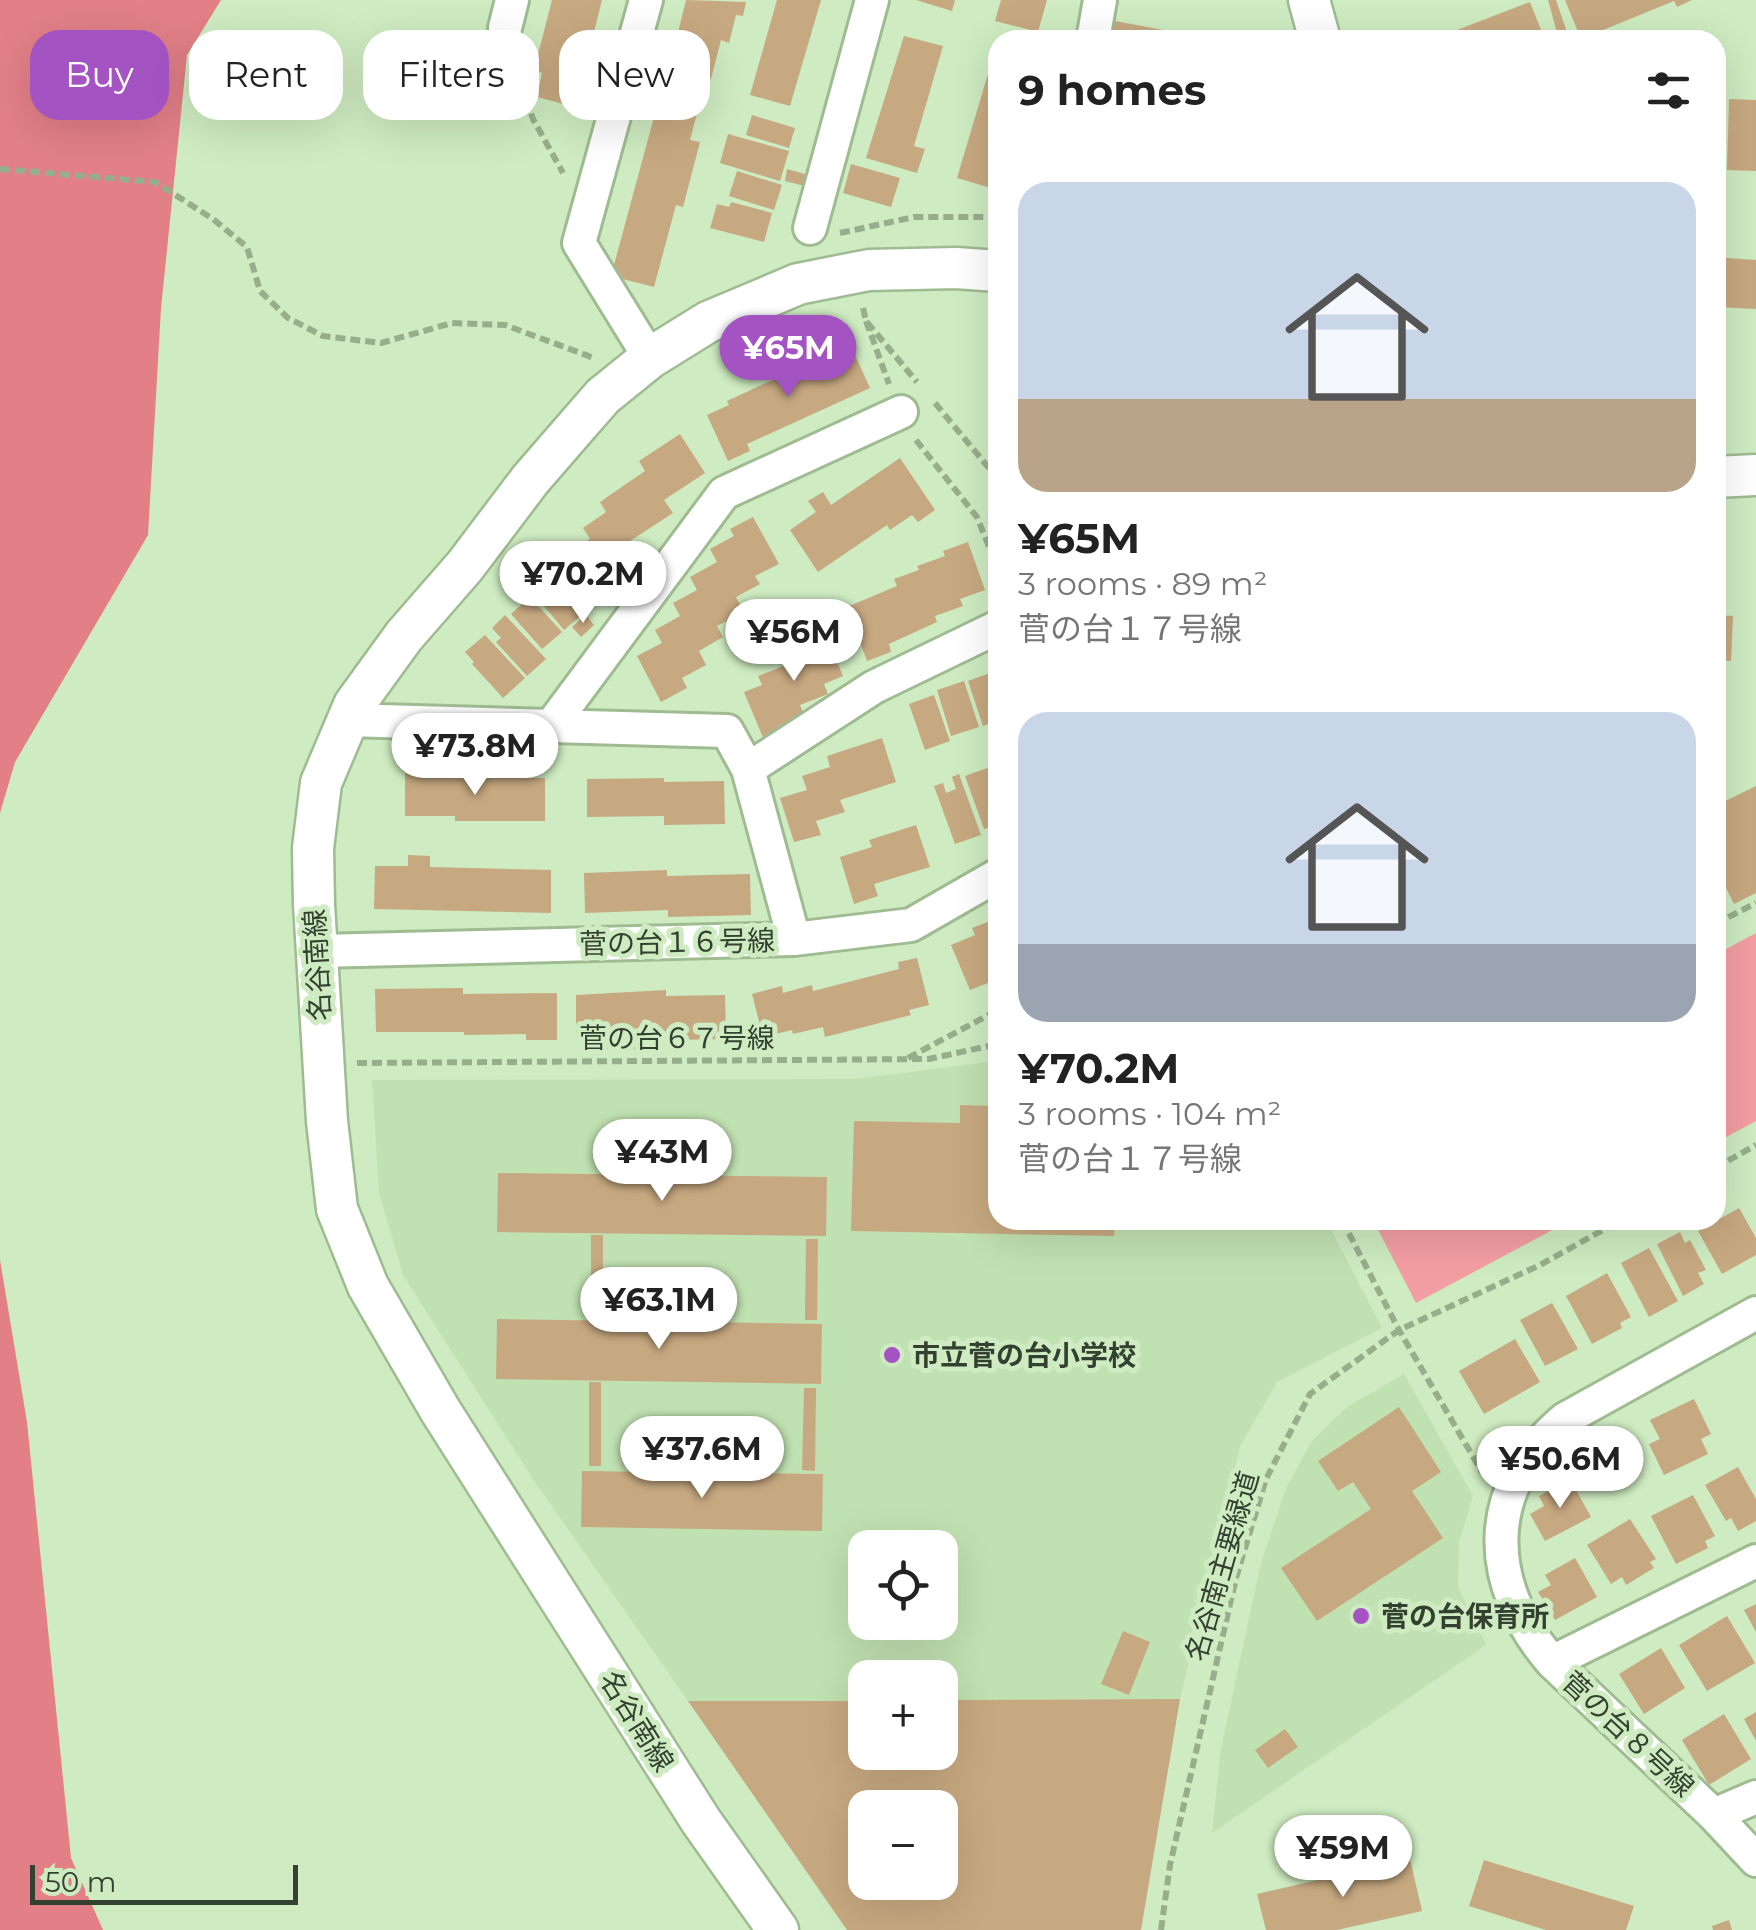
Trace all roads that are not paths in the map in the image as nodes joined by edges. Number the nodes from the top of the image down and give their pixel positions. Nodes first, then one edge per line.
1 (646, 0) edge
2 (872, 0) edge
3 (1100, 0) edge
4 (1309, 0) edge
5 (1095, 30) edge
6 (1317, 30) edge
7 (820, 232) road end
8 (988, 270) edge
9 (650, 358) junction
10 (901, 412) road end
11 (1756, 475) edge
12 (1726, 476) edge
13 (988, 632) edge
14 (346, 720) junction
15 (551, 726) junction
16 (748, 769) junction
17 (988, 881) edge
18 (794, 939) junction
19 (318, 950) junction
20 (1756, 1314) edge
21 (1756, 1560) edge
22 (1552, 1662) junction
23 (1756, 1798) edge
24 (1714, 1816) junction
25 (1756, 1860) edge
26 (778, 1930) edge

1 - 9 street
2 - 7 street
3 - 5 street
4 - 6 street
8 - 9 street, 名谷南線
9 - 14 street, 名谷南線
10 - 15 street
11 - 12 street
13 - 16 street
14 - 15 street, 菅の台１６号線
14 - 19 street, 名谷南線
15 - 16 street, 菅の台１６号線
16 - 18 street, 菅の台１６号線
17 - 18 street
18 - 19 street, 菅の台１６号線
19 - 26 street, 名谷南線
20 - 22 street, 菅の台８号線
21 - 22 street
22 - 24 street, 菅の台８号線
23 - 24 street
24 - 25 street, 菅の台８号線

